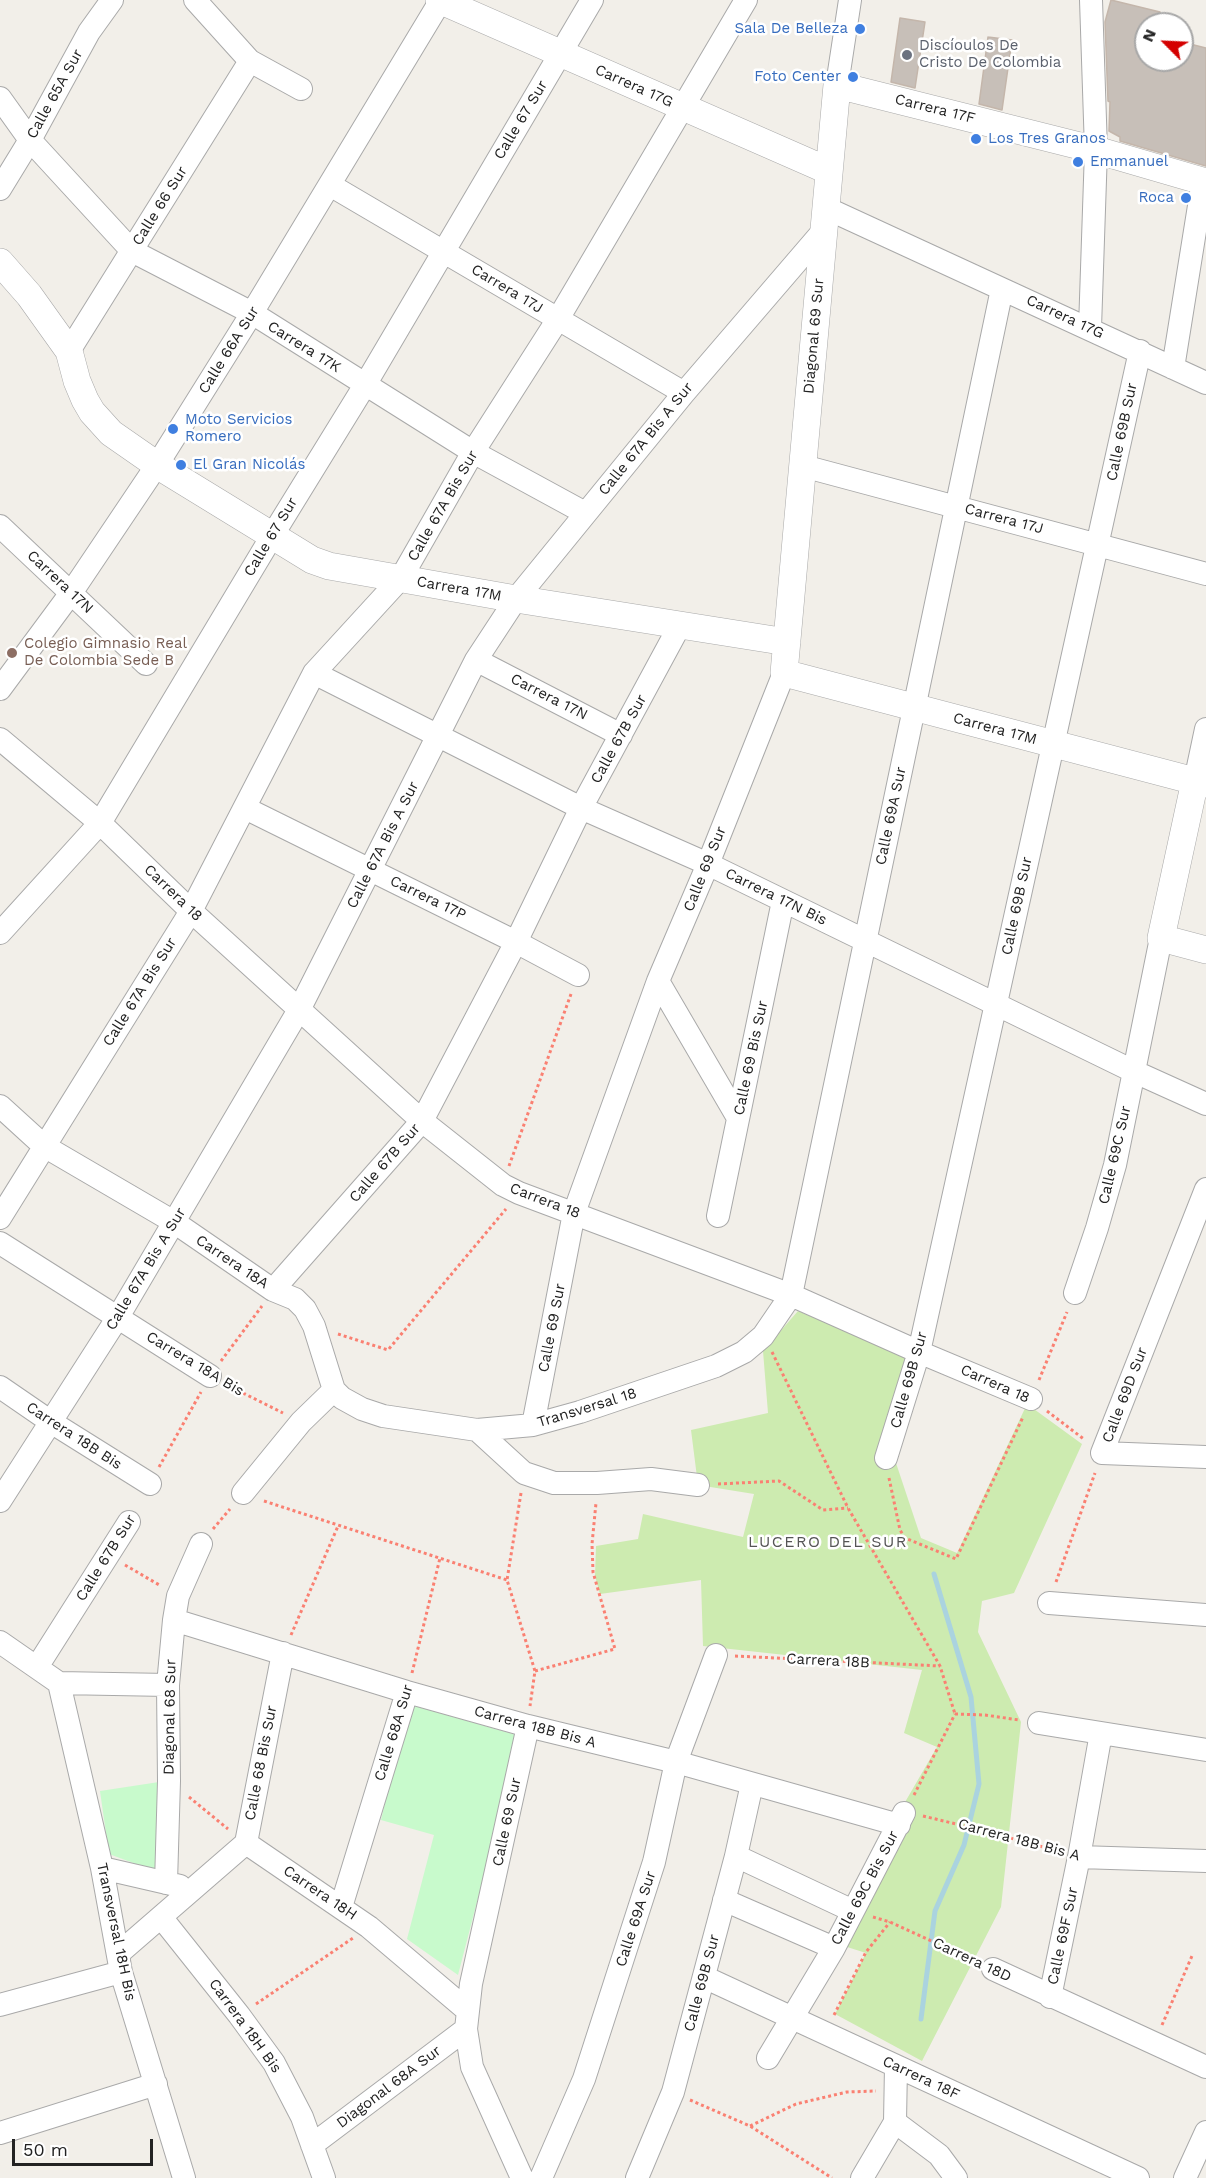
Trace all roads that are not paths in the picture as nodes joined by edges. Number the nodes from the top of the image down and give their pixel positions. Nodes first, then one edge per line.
1 (112, 0) edge
2 (195, 0) edge
3 (440, 0) edge
4 (592, 0) edge
5 (746, 0) edge
6 (850, 0) edge
7 (1091, 0) edge
8 (561, 54) junction
9 (250, 62) junction
10 (837, 85) junction
11 (301, 89) dead end
12 (0, 98) edge
13 (682, 107) junction
14 (30, 140) junction
15 (1096, 150) junction
16 (829, 171) junction
17 (1205, 181) edge
18 (330, 185) junction
19 (0, 189) edge
20 (825, 219) junction
21 (132, 251) junction
22 (443, 251) junction
23 (0, 262) edge
24 (1002, 289) junction
25 (252, 314) junction
26 (558, 319) junction
27 (1090, 328) junction
28 (69, 351) junction
29 (1140, 351) junction
30 (1173, 368) junction
31 (1206, 383) edge
32 (365, 385) junction
33 (684, 393) junction
34 (473, 452) junction
35 (157, 465) junction
36 (802, 466) junction
37 (956, 507) junction
38 (585, 513) junction
39 (0, 526) edge
40 (272, 536) junction
41 (1097, 544) junction
42 (1206, 574) edge
43 (401, 578) junction
44 (71, 593) junction
45 (516, 599) junction
46 (680, 626) junction
47 (787, 642) junction
48 (476, 660) junction
49 (146, 664) dead end
50 (314, 673) junction
51 (784, 673) junction
52 (0, 689) edge
53 (914, 707) junction
54 (1206, 729) edge
55 (439, 735) junction
56 (621, 735) junction
57 (0, 739) edge
58 (1053, 744) junction
59 (1201, 783) edge
60 (245, 808) junction
61 (581, 808) junction
62 (100, 823) junction
63 (708, 864) junction
64 (370, 869) junction
65 (783, 901) junction
66 (191, 911) junction
67 (0, 933) edge
68 (1161, 938) junction
69 (865, 939) junction
70 (516, 942) junction
71 (1206, 950) edge
72 (578, 975) road end
73 (658, 981) junction
74 (996, 1003) junction
75 (300, 1008) junction
76 (1133, 1071) junction
77 (1206, 1104) edge
78 (0, 1106) edge
79 (738, 1118) junction
80 (422, 1121) junction
81 (44, 1146) junction
82 (1206, 1189) edge
83 (574, 1213) junction
84 (718, 1216) dead end
85 (0, 1218) edge
86 (174, 1222) junction
87 (0, 1243) edge
88 (273, 1290) junction
89 (1075, 1293) road end
90 (791, 1295) junction
91 (118, 1317) junction
92 (763, 1336) joint
93 (919, 1352) junction
94 (210, 1376) road end
95 (0, 1387) edge
96 (334, 1390) junction
97 (1031, 1399) road end
98 (51, 1422) junction
99 (533, 1425) junction
100 (477, 1430) junction
101 (1206, 1457) edge
102 (886, 1458) road end
103 (150, 1484) road end
104 (698, 1485) road end
105 (243, 1493) road end
106 (0, 1501) edge
107 (129, 1522) dead end
108 (201, 1544) road end
109 (1049, 1603) road end
110 (1206, 1615) edge
111 (174, 1620) junction
112 (0, 1642) edge
113 (283, 1653) junction
114 (716, 1655) road end
115 (37, 1667) junction
116 (59, 1683) junction
117 (168, 1684) junction
118 (407, 1692) junction
119 (1039, 1723) road end
120 (528, 1726) junction
121 (1101, 1733) junction
122 (1206, 1750) edge
123 (676, 1762) junction
124 (752, 1784) junction
125 (902, 1818) joint
126 (246, 1843) junction
127 (736, 1856) junction
128 (1079, 1857) junction
129 (1206, 1861) edge
130 (102, 1868) junction
131 (166, 1883) junction
132 (193, 1889) junction
133 (724, 1900) junction
134 (341, 1907) junction
135 (853, 1911) junction
136 (161, 1917) junction
137 (834, 1948) junction
138 (120, 1963) junction
139 (993, 1969) road end
140 (704, 1977) junction
141 (1050, 1997) junction
142 (0, 2005) edge
143 (793, 2017) junction
144 (467, 2020) junction
145 (768, 2058) dead end
146 (896, 2066) junction
147 (1206, 2067) edge
148 (156, 2084) junction
149 (895, 2122) junction
150 (1206, 2132) edge
151 (0, 2133) edge
152 (312, 2145) junction
153 (1124, 2175) edge
154 (184, 2178) edge
155 (324, 2178) edge
156 (522, 2178) edge
157 (541, 2178) edge
158 (637, 2178) edge
159 (862, 2178) edge
160 (956, 2178) edge
161 (1185, 2178) edge

1 - 14 street, Calle 65A Sur
2 - 9 street
3 - 8 street, Carrera 17G
3 - 18 street, Calle 66A Sur
4 - 8 street, Calle 67 Sur
5 - 13 street, Calle 67A Bis Sur
6 - 10 street, Diagonal 69 Sur
7 - 15 street
8 - 13 street, Carrera 17G
8 - 22 street, Calle 67 Sur
9 - 11 street
9 - 21 street, Calle 66 Sur
10 - 15 street, Carrera 17F
10 - 16 street, Diagonal 69 Sur
12 - 14 street, Carrera 17K
13 - 16 street, Carrera 17G
13 - 26 street, Calle 67A Bis Sur
14 - 19 street, Calle 65A Sur
14 - 21 street, Carrera 17K
15 - 17 street, Carrera 17F
15 - 27 street
16 - 20 street, Diagonal 69 Sur
17 - 30 street
18 - 22 street, Carrera 17J
18 - 25 street, Calle 66A Sur
20 - 24 street, Carrera 17G
20 - 33 street, Calle 67A Bis A Sur
20 - 36 street, Diagonal 69 Sur
21 - 25 street, Carrera 17K
21 - 28 street, Calle 66 Sur
22 - 26 street, Carrera 17J
22 - 32 street, Calle 67 Sur
23 - 28 street
24 - 27 street, Carrera 17G
24 - 37 street, Calle 69A Sur
25 - 32 street, Carrera 17K
25 - 35 street, Calle 66A Sur
26 - 33 street, Carrera 17J
26 - 34 street, Calle 67A Bis Sur
27 - 29 street, Carrera 17G
28 - 35 street, Carrera 17M
29 - 30 street, Carrera 17G
29 - 41 street, Calle 69B Sur
30 - 31 street, Carrera 17G
32 - 34 street, Carrera 17K
32 - 40 street, Calle 67 Sur
33 - 38 street, Calle 67A Bis A Sur
34 - 38 street, Carrera 17K
34 - 43 street, Calle 67A Bis Sur
35 - 40 street, Carrera 17M
35 - 44 street, Calle 66A Sur
36 - 37 street, Carrera 17J
36 - 47 street, Diagonal 69 Sur
37 - 41 street, Carrera 17J
37 - 53 street, Calle 69A Sur
38 - 45 street, Calle 67A Bis A Sur
39 - 44 street, Carrera 17N
40 - 43 street, Carrera 17M
40 - 62 street, Calle 67 Sur
41 - 42 street, Carrera 17J
41 - 58 street, Calle 69B Sur
43 - 45 street, Carrera 17M
43 - 50 street, Calle 67A Bis Sur
44 - 49 street, Carrera 17N
44 - 52 street, Calle 66A Sur
45 - 46 street, Carrera 17M
45 - 48 street, Calle 67A Bis A Sur
46 - 47 street, Carrera 17M
46 - 56 street, Calle 67B Sur
47 - 51 street, Diagonal 69 Sur
48 - 55 street, Calle 67A Bis A Sur
48 - 56 street, Carrera 17N
50 - 55 street, Carrera 17N Bis
50 - 60 street, Calle 67A Bis Sur
51 - 53 street, Carrera 17M
51 - 63 street, Calle 69 Sur
53 - 58 street, Carrera 17M
53 - 69 street, Calle 69A Sur
54 - 59 street, Calle 69C Sur
55 - 61 street, Carrera 17N Bis
55 - 64 street, Calle 67A Bis A Sur
56 - 61 street, Calle 67B Sur
57 - 62 street, Carrera 18
58 - 59 street, Carrera 17M
58 - 74 street, Calle 69B Sur
59 - 68 street, Calle 69C Sur
60 - 64 street, Carrera 17P
60 - 66 street, Calle 67A Bis Sur
61 - 63 street, Carrera 17N Bis
61 - 70 street, Calle 67B Sur
62 - 66 street, Carrera 18
62 - 67 street, Calle 67 Sur
63 - 65 street, Carrera 17N Bis
63 - 73 street, Calle 69 Sur
64 - 70 street, Carrera 17P
64 - 75 street, Calle 67A Bis A Sur
65 - 69 street, Carrera 17N Bis
65 - 79 street, Calle 69 Bis Sur
66 - 75 street, Carrera 18
66 - 81 street, Calle 67A Bis Sur
68 - 71 street
68 - 76 street, Calle 69C Sur
69 - 74 street, Carrera 17N Bis
69 - 90 street, Calle 69A Sur
70 - 72 street, Carrera 17P
70 - 80 street, Calle 67B Sur
73 - 79 street
73 - 83 street, Calle 69 Sur
74 - 76 street, Carrera 17N Bis
74 - 93 street, Calle 69B Sur
75 - 80 street, Carrera 18
75 - 86 street, Calle 67A Bis A Sur
76 - 77 street, Carrera 17N Bis
76 - 89 street, Calle 69C Sur
78 - 81 street, Carrera 18A
79 - 84 street, Calle 69 Bis Sur
80 - 83 street, Carrera 18
80 - 88 street, Calle 67B Sur
81 - 85 street, Calle 67A Bis Sur
81 - 86 street, Carrera 18A
82 - 101 street, Calle 69D Sur
83 - 90 street, Carrera 18
83 - 99 street, Calle 69 Sur
86 - 88 street, Carrera 18A
86 - 91 street, Calle 67A Bis A Sur
87 - 91 street, Carrera 18A Bis
88 - 96 street, Carrera 18A
90 - 92 street, Calle 69A Sur
90 - 93 street, Carrera 18
91 - 94 street, Carrera 18A Bis
91 - 98 street, Calle 67A Bis A Sur
92 - 99 street, Transversal 18
93 - 97 street, Carrera 18
93 - 102 street, Calle 69B Sur
95 - 98 street, Carrera 18B Bis
96 - 100 street, Transversal 18
96 - 105 street
98 - 103 street, Carrera 18B Bis
98 - 106 street, Calle 67A Bis A Sur
99 - 100 street, Transversal 18
100 - 104 street
107 - 115 street, Calle 67B Sur
108 - 111 street, Diagonal 68 Sur
109 - 110 street
111 - 113 street, Carrera 18B Bis A
111 - 117 street, Diagonal 68 Sur
112 - 115 street
113 - 118 street, Carrera 18B Bis A
113 - 126 street, Calle 68 Bis Sur
114 - 123 street, Calle 69A Sur
115 - 116 street
116 - 117 street
116 - 130 street, Transversal 18H Bis
117 - 131 street, Diagonal 68 Sur
118 - 120 street, Carrera 18B Bis A
118 - 134 street, Calle 68A Sur
119 - 121 street
120 - 123 street, Carrera 18B Bis A
120 - 144 street, Calle 69 Sur
121 - 122 street
121 - 128 street, Calle 69F Sur
123 - 124 street, Carrera 18B Bis A
123 - 157 street, Calle 69A Sur
124 - 125 street, Carrera 18B Bis A
124 - 127 street, Calle 69B Sur
125 - 135 street, Calle 69C Bis Sur
126 - 132 street
126 - 134 street, Carrera 18H
127 - 133 street, Calle 69B Sur
127 - 135 street
128 - 129 street, Carrera 18B Bis A
128 - 141 street, Calle 69F Sur
130 - 131 street
130 - 138 street, Transversal 18H Bis
131 - 132 street
132 - 136 street
133 - 137 street
133 - 140 street, Calle 69B Sur
134 - 144 street, Carrera 18H
135 - 137 street, Calle 69C Bis Sur
136 - 138 street
136 - 152 street, Carrera 18H Bis
137 - 143 street, Calle 69C Bis Sur
138 - 142 street
138 - 148 street, Transversal 18H Bis
139 - 141 street, Carrera 18D
140 - 143 street, Carrera 18F
140 - 158 street, Calle 69B Sur
141 - 147 street, Carrera 18D
143 - 145 street, Calle 69C Bis Sur
143 - 146 street, Carrera 18F
144 - 152 street, Diagonal 68A Sur
144 - 156 street, Calle 69 Sur
146 - 149 street
146 - 153 street, Carrera 18F
148 - 151 street
148 - 154 street, Transversal 18H Bis
149 - 159 street
149 - 160 street
150 - 161 street
152 - 155 street, Carrera 18H Bis

